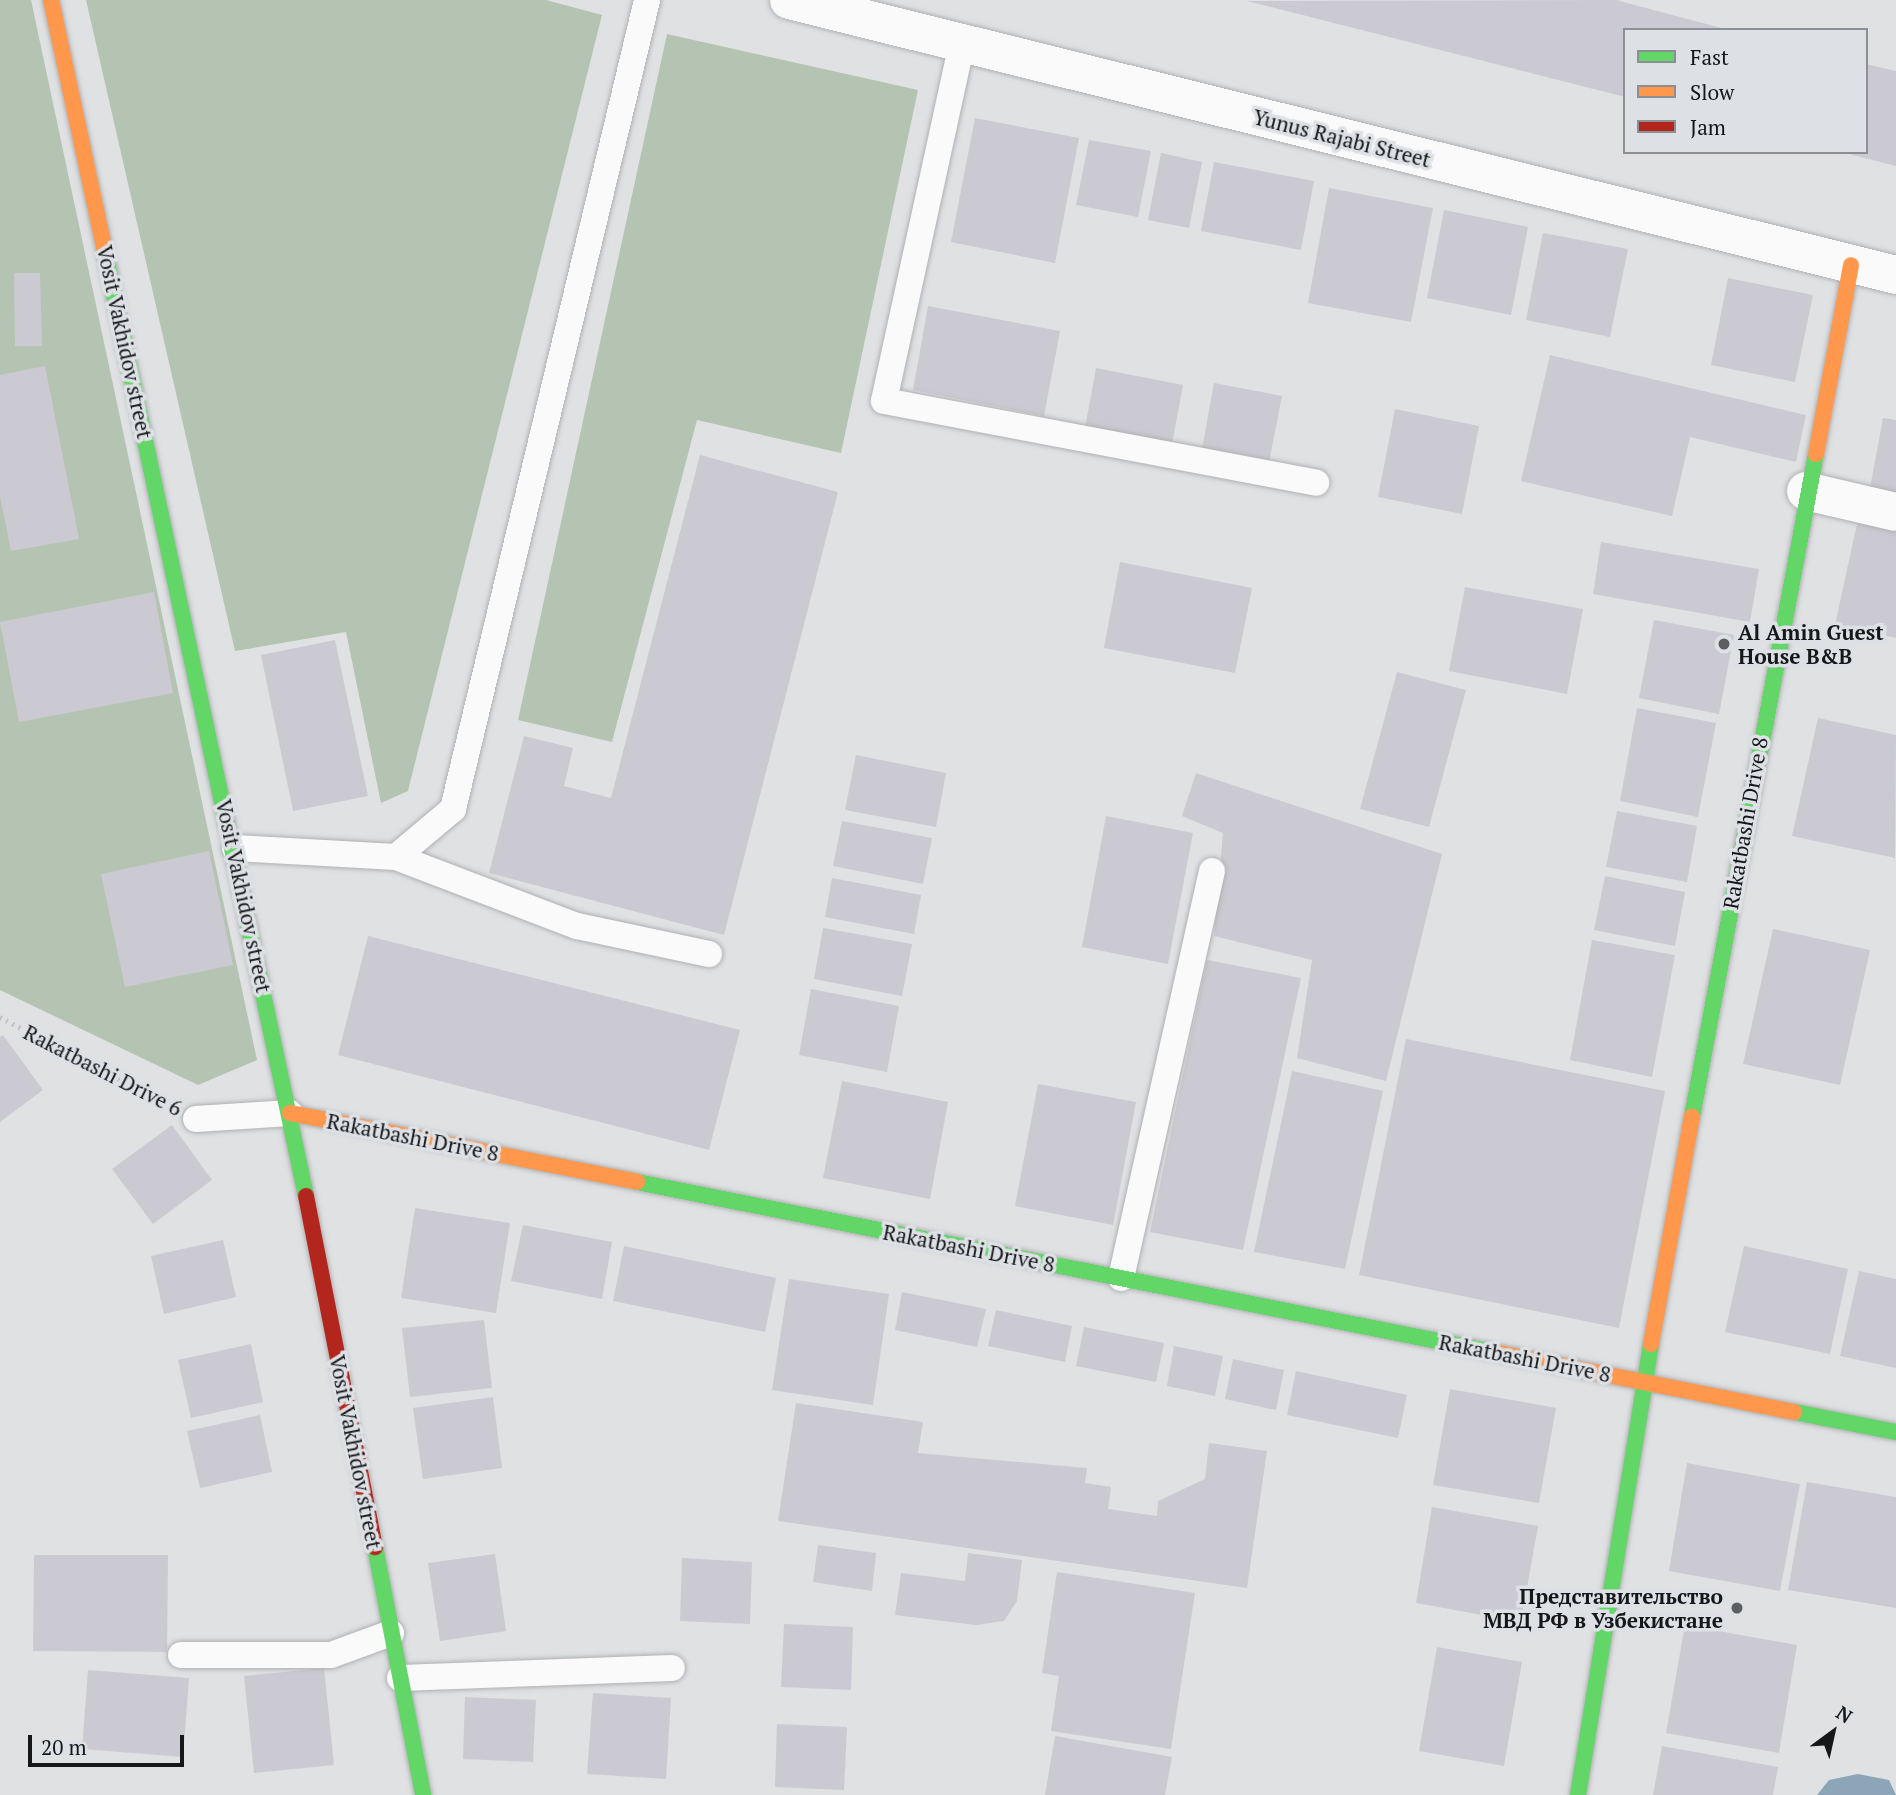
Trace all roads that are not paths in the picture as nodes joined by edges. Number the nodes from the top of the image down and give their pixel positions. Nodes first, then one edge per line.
1 (51, 0) edge
2 (647, 0) edge
3 (789, 0) edge
4 (962, 43) junction
5 (1851, 265) junction
6 (1896, 275) edge
7 (1316, 483) dead end
8 (1805, 491) junction
9 (1896, 512) edge
10 (235, 848) junction
11 (396, 857) junction
12 (1212, 871) dead end
13 (709, 954) dead end
14 (290, 1113) junction
15 (196, 1119) road end
16 (1121, 1278) junction
17 (1648, 1383) junction
18 (1896, 1432) edge
19 (391, 1633) junction
20 (181, 1655) dead end
21 (672, 1668) dead end
22 (400, 1678) junction
23 (423, 1795) edge
24 (1578, 1795) edge

1 - 10 street, Vosit Vakhidov street
2 - 11 lane
3 - 4 street, Yunus Rajabi Street
4 - 5 street, Yunus Rajabi Street
4 - 7 lane
5 - 6 street, Yunus Rajabi Street
5 - 8 street, Rakatbashi Drive 8
8 - 9 street
8 - 17 street, Rakatbashi Drive 8
10 - 11 lane
10 - 14 street, Vosit Vakhidov street
11 - 13 lane
12 - 16 lane
14 - 15 lane, Rakatbashi Drive 6
14 - 16 street, Rakatbashi Drive 8
14 - 19 street, Vosit Vakhidov street
16 - 17 street, Rakatbashi Drive 8
17 - 18 street, Rakatbashi Drive 8
17 - 24 street, Rakatbashi Drive 8
19 - 20 lane
19 - 22 street, Vosit Vakhidov street
21 - 22 lane
22 - 23 street, Vosit Vakhidov street

